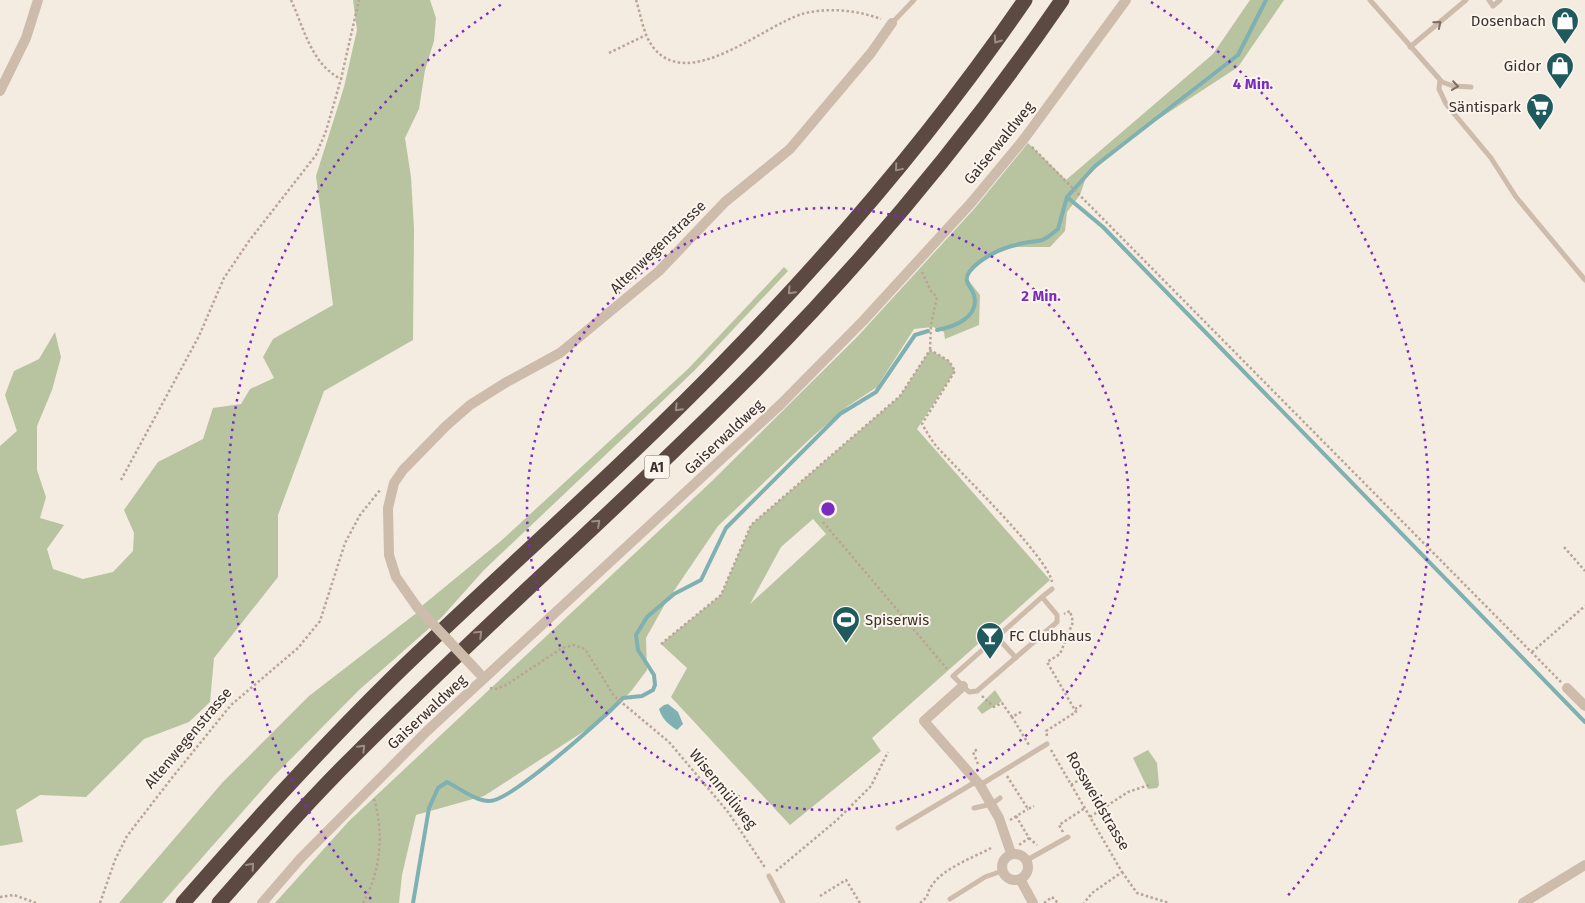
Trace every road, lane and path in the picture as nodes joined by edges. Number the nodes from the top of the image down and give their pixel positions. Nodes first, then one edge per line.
1 (38, 0) edge
2 (291, 0) edge
3 (359, 0) edge
4 (636, 0) edge
5 (914, 0) edge
6 (1025, 0) edge
7 (1062, 0) edge
8 (1126, 0) edge
9 (1370, 0) edge
10 (1466, 0) edge
11 (1489, 0) edge
12 (1500, 0) edge
13 (892, 23) junction
14 (646, 35) junction
15 (1410, 47) junction
16 (609, 53) dead end
17 (340, 79) junction
18 (1440, 80) junction
19 (1471, 88) dead end
20 (0, 91) edge
21 (1024, 139) junction
22 (916, 263) junction
23 (1585, 280) edge
24 (930, 350) junction
25 (121, 480) dead end
26 (394, 483) junction
27 (823, 522) dead end
28 (1564, 547) dead end
29 (1585, 571) edge
30 (1052, 589) joint
31 (1042, 597) junction
32 (1585, 606) edge
33 (1058, 619) junction
34 (997, 637) junction
35 (661, 644) dead end
36 (1532, 652) junction
37 (1016, 658) junction
38 (952, 676) junction
39 (482, 678) junction
40 (963, 686) junction
41 (1567, 688) joint
42 (986, 699) dead end
43 (1082, 705) dead end
44 (1585, 706) edge
45 (1075, 709) junction
46 (1021, 712) dead end
47 (1012, 717) junction
48 (1048, 744) junction
49 (978, 749) dead end
50 (888, 752) dead end
51 (1034, 752) junction
52 (1004, 771) junction
53 (1085, 776) dead end
54 (982, 782) junction
55 (1071, 785) junction
56 (1149, 785) dead end
57 (368, 789) junction
58 (996, 801) junction
59 (1034, 806) dead end
60 (974, 808) dead end
61 (1085, 808) junction
62 (1028, 809) junction
63 (1016, 816) junction
64 (1090, 817) junction
65 (1002, 824) junction
66 (898, 828) dead end
67 (1063, 832) dead end
68 (1068, 837) dead end
69 (991, 848) dead end
70 (1011, 852) junction
71 (1027, 860) junction
72 (1585, 866) edge
73 (1002, 871) junction
74 (1122, 872) junction
75 (769, 876) junction
76 (1020, 879) junction
77 (820, 896) dead end
78 (0, 897) edge
79 (950, 899) dead end
80 (36, 903) edge
81 (100, 903) edge
82 (183, 903) edge
83 (219, 903) edge
84 (262, 903) edge
85 (363, 903) edge
86 (783, 903) edge
87 (860, 903) edge
88 (920, 903) edge
89 (1033, 903) edge
90 (1044, 903) edge
91 (1058, 903) edge
92 (1084, 903) edge
93 (1170, 903) edge
94 (1523, 903) edge

1 - 20 street
2 - 17 path
3 - 17 path
4 - 14 path
5 - 13 lane, Altenwegenstrasse
6 -> 82 highway, A1
83 -> 7 highway, A1
8 - 21 street, Gaiserwaldweg
9 - 15 lane
15 -> 10 lane
11 - 12 lane
13 - 14 path
13 - 26 street, Altenwegenstrasse
14 - 16 path
15 - 18 lane
17 - 25 path
18 -> 19 lane
18 - 23 lane
21 - 22 street, Gaiserwaldweg
21 - 36 path
22 - 24 path
22 - 39 street, Gaiserwaldweg
24 - 30 path
24 - 35 path
26 - 39 street, Altenwegenstrasse, bridge
26 - 81 path, Altenwegenstrasse
27 - 38 path
28 - 29 path
30 - 31 lane
31 - 33 lane
31 - 34 lane
32 - 36 path
33 - 37 lane
33 - 45 path
34 - 37 lane
34 - 38 lane
36 - 41 path
37 - 40 lane
38 - 40 lane
39 - 57 street, Gaiserwaldweg
39 - 75 path, Wisenmüliweg
40 - 54 street
41 - 44 street
42 - 47 path
43 - 45 path
45 - 48 path
46 - 47 path
47 - 51 path
48 - 51 lane, Rossweidstrasse
48 - 55 path, Rossweidstrasse
49 - 54 path
50 - 75 path
51 - 52 lane, Rossweidstrasse
52 - 54 lane, Rossweidstrasse
52 - 62 path
53 - 55 path
54 - 58 street
54 - 66 lane, Rossweidstrasse
55 - 61 path, Rossweidstrasse
56 - 64 path
57 - 84 street, Gaiserwaldweg
57 - 85 path
58 - 60 lane
58 - 65 street
59 - 62 path
61 - 64 path, Rossweidstrasse
61 - 67 path
62 - 63 path
63 - 65 path
63 - 70 path
64 - 74 path, Rossweidstrasse
65 - 70 street
68 - 71 lane
69 - 88 path
70 - 71 street
70 - 73 street
71 - 76 street
72 - 94 street
73 - 76 street
73 - 79 lane
74 - 92 path, Rossweidstrasse
74 - 93 path
75 - 86 lane
76 - 89 street
77 - 87 path
78 - 80 path
90 - 91 path

